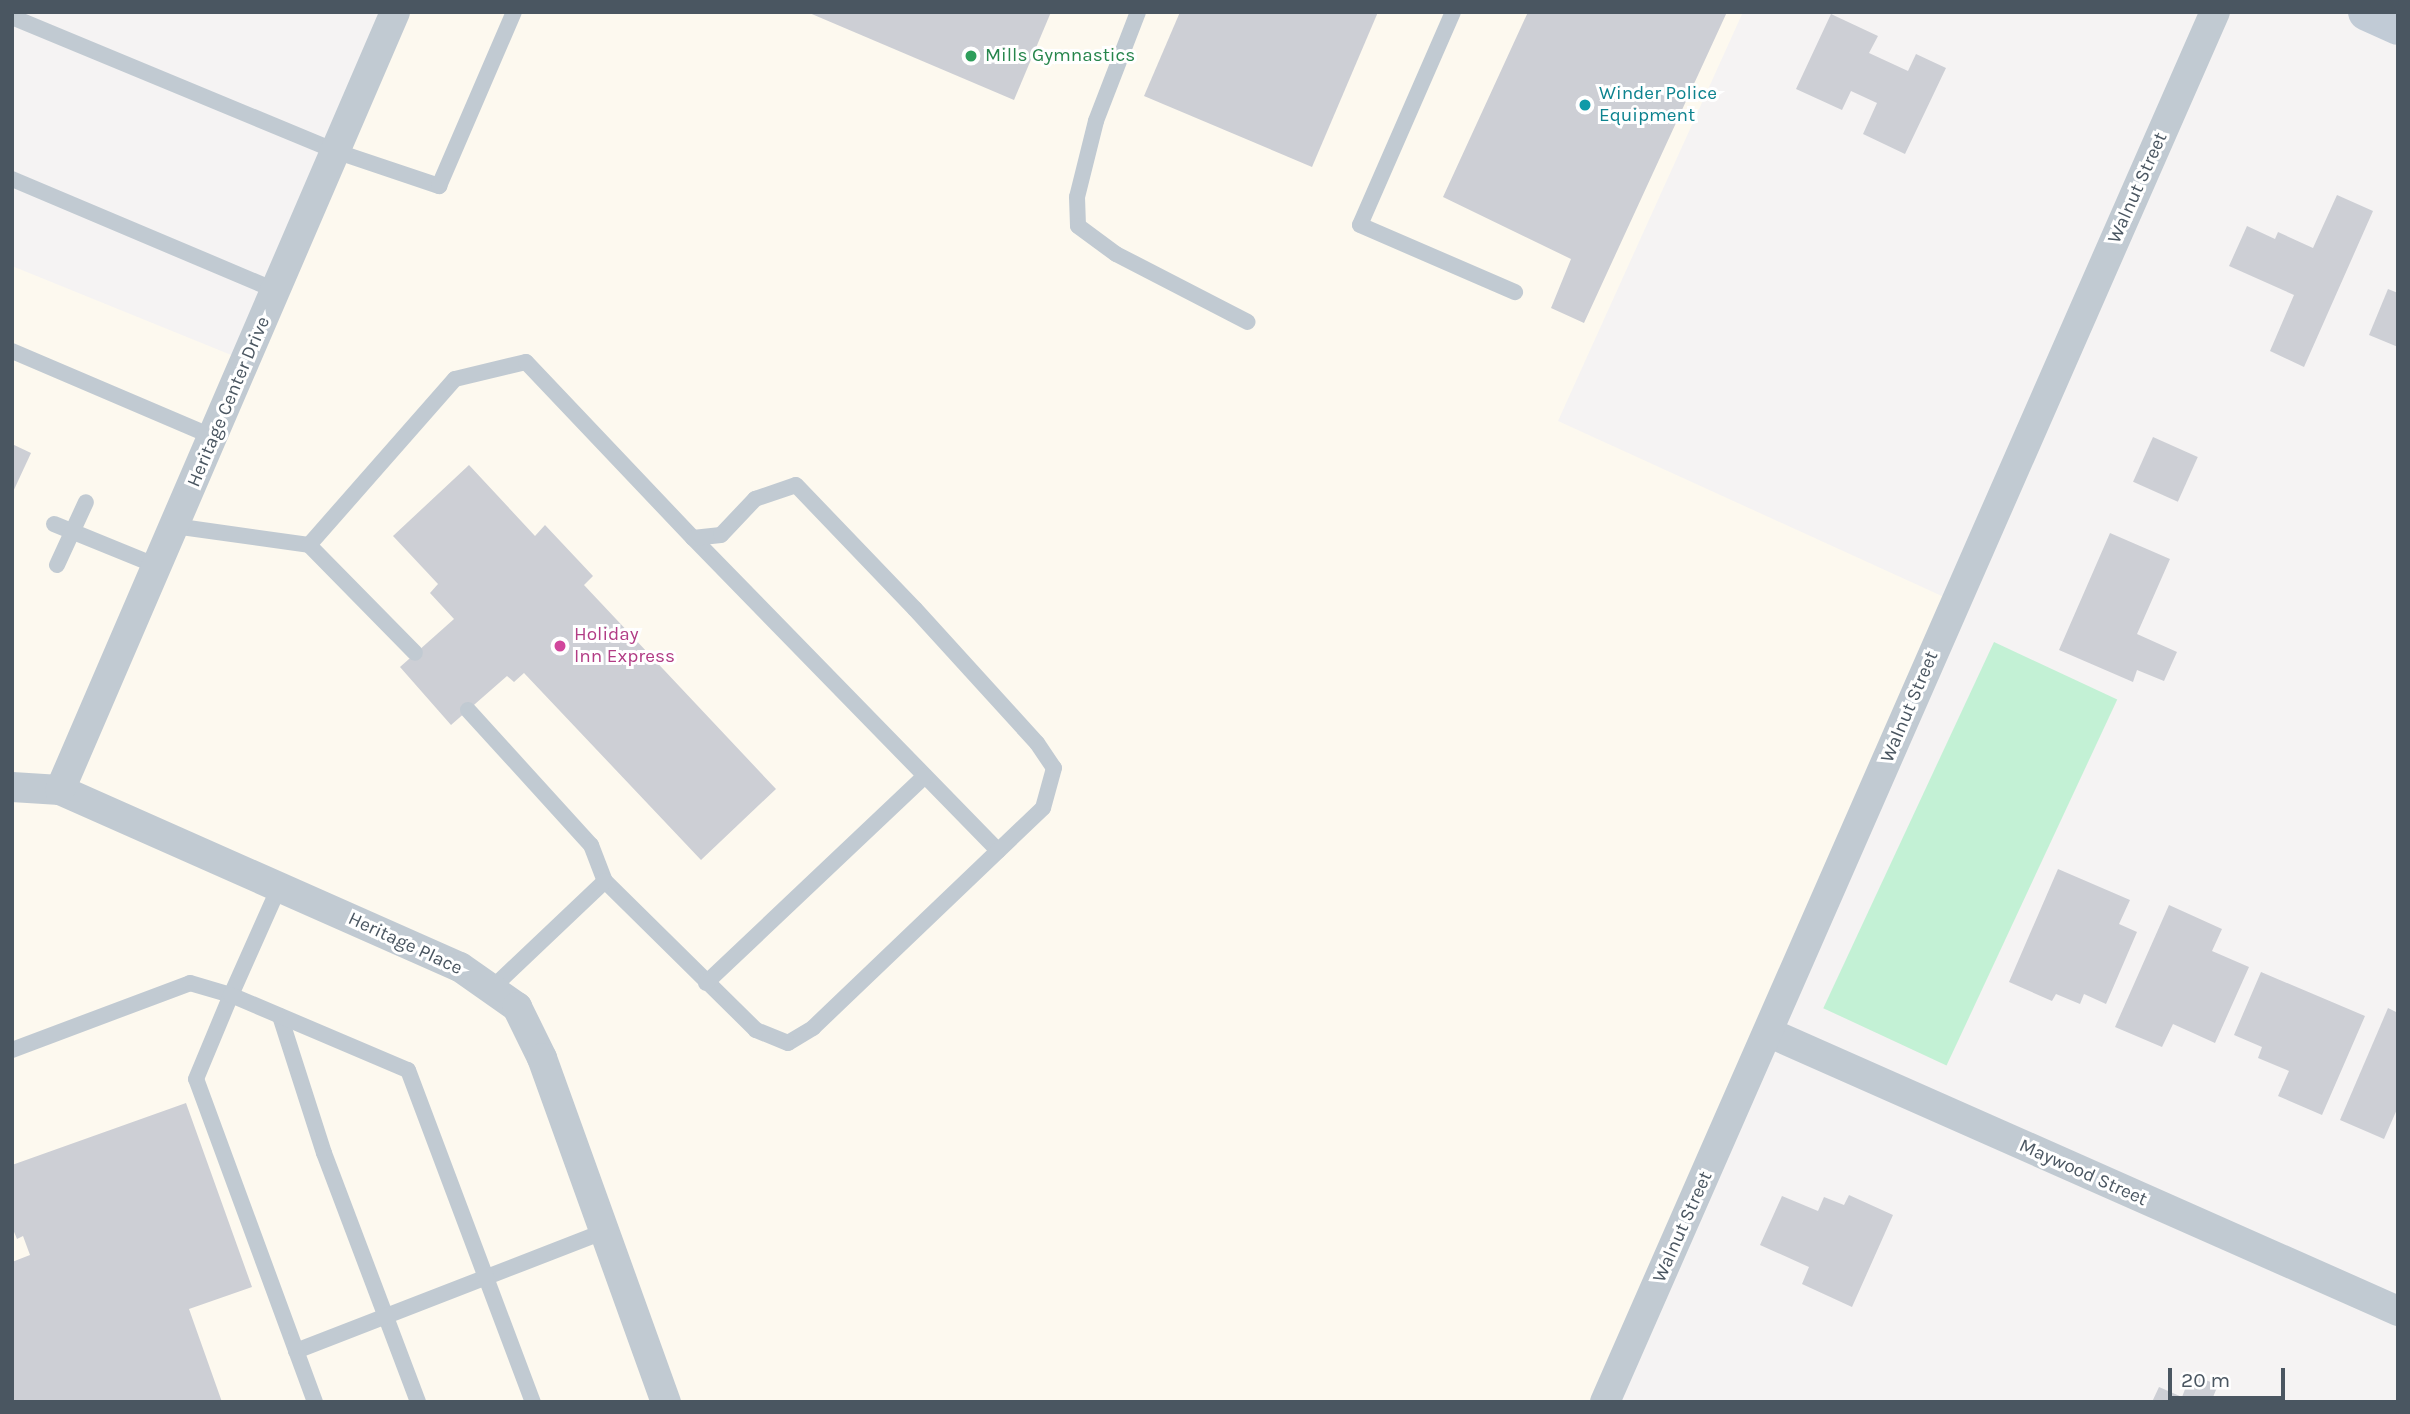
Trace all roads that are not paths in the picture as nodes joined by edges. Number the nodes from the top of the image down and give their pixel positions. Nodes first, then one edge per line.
1 (514, 12) edge
2 (1138, 12) edge
3 (1453, 12) edge
4 (2215, 12) edge
5 (2367, 12) edge
6 (388, 15) edge
7 (12, 17) edge
8 (2398, 26) edge
9 (338, 152) junction
10 (12, 179) edge
11 (277, 291) junction
12 (1515, 292) dead end
13 (1248, 322) dead end
14 (12, 351) edge
15 (214, 437) junction
16 (86, 502) dead end
17 (54, 524) dead end
18 (174, 526) junction
19 (72, 531) junction
20 (693, 538) junction
21 (309, 545) junction
22 (58, 565) dead end
23 (157, 566) junction
24 (415, 653) dead end
25 (468, 710) dead end
26 (925, 776) junction
27 (12, 787) edge
28 (60, 790) junction
29 (998, 851) junction
30 (605, 881) junction
31 (279, 887) junction
32 (706, 983) junction
33 (491, 989) junction
34 (231, 995) junction
35 (280, 1016) junction
36 (1770, 1032) junction
37 (12, 1050) edge
38 (605, 1231) junction
39 (487, 1278) junction
40 (2398, 1311) edge
41 (385, 1316) junction
42 (296, 1351) junction
43 (315, 1402) edge
44 (418, 1402) edge
45 (533, 1402) edge
46 (666, 1402) edge
47 (1605, 1402) edge

1 - 9 lane
2 - 13 lane
3 - 12 lane
4 - 36 street, Walnut Street
5 - 8 street
6 - 9 street, Heritage Center Drive
7 - 9 lane
9 - 11 street, Heritage Center Drive
10 - 11 lane
11 - 15 street, Heritage Center Drive
14 - 15 lane
15 - 18 street, Heritage Center Drive
16 - 19 lane
17 - 19 lane
18 - 21 lane
18 - 23 street, Heritage Center Drive
19 - 22 lane
19 - 23 lane
20 - 21 lane
20 - 26 lane
20 - 29 lane
21 - 24 lane
23 - 28 street, Heritage Center Drive
25 - 30 lane
26 - 29 lane
26 - 32 lane
27 - 28 street, Heritage Place
28 - 31 street, Heritage Place
29 - 32 lane
30 - 32 lane
30 - 33 lane
31 - 33 street, Heritage Place
31 - 34 lane
33 - 38 street, Heritage Place
34 - 35 lane
34 - 37 lane
34 - 42 lane
35 - 39 lane
35 - 41 lane
36 - 40 street, Maywood Street
36 - 47 street, Walnut Street
38 - 39 lane
38 - 46 street, Heritage Place
39 - 41 lane
39 - 45 lane
41 - 42 lane
41 - 44 lane
42 - 43 lane

